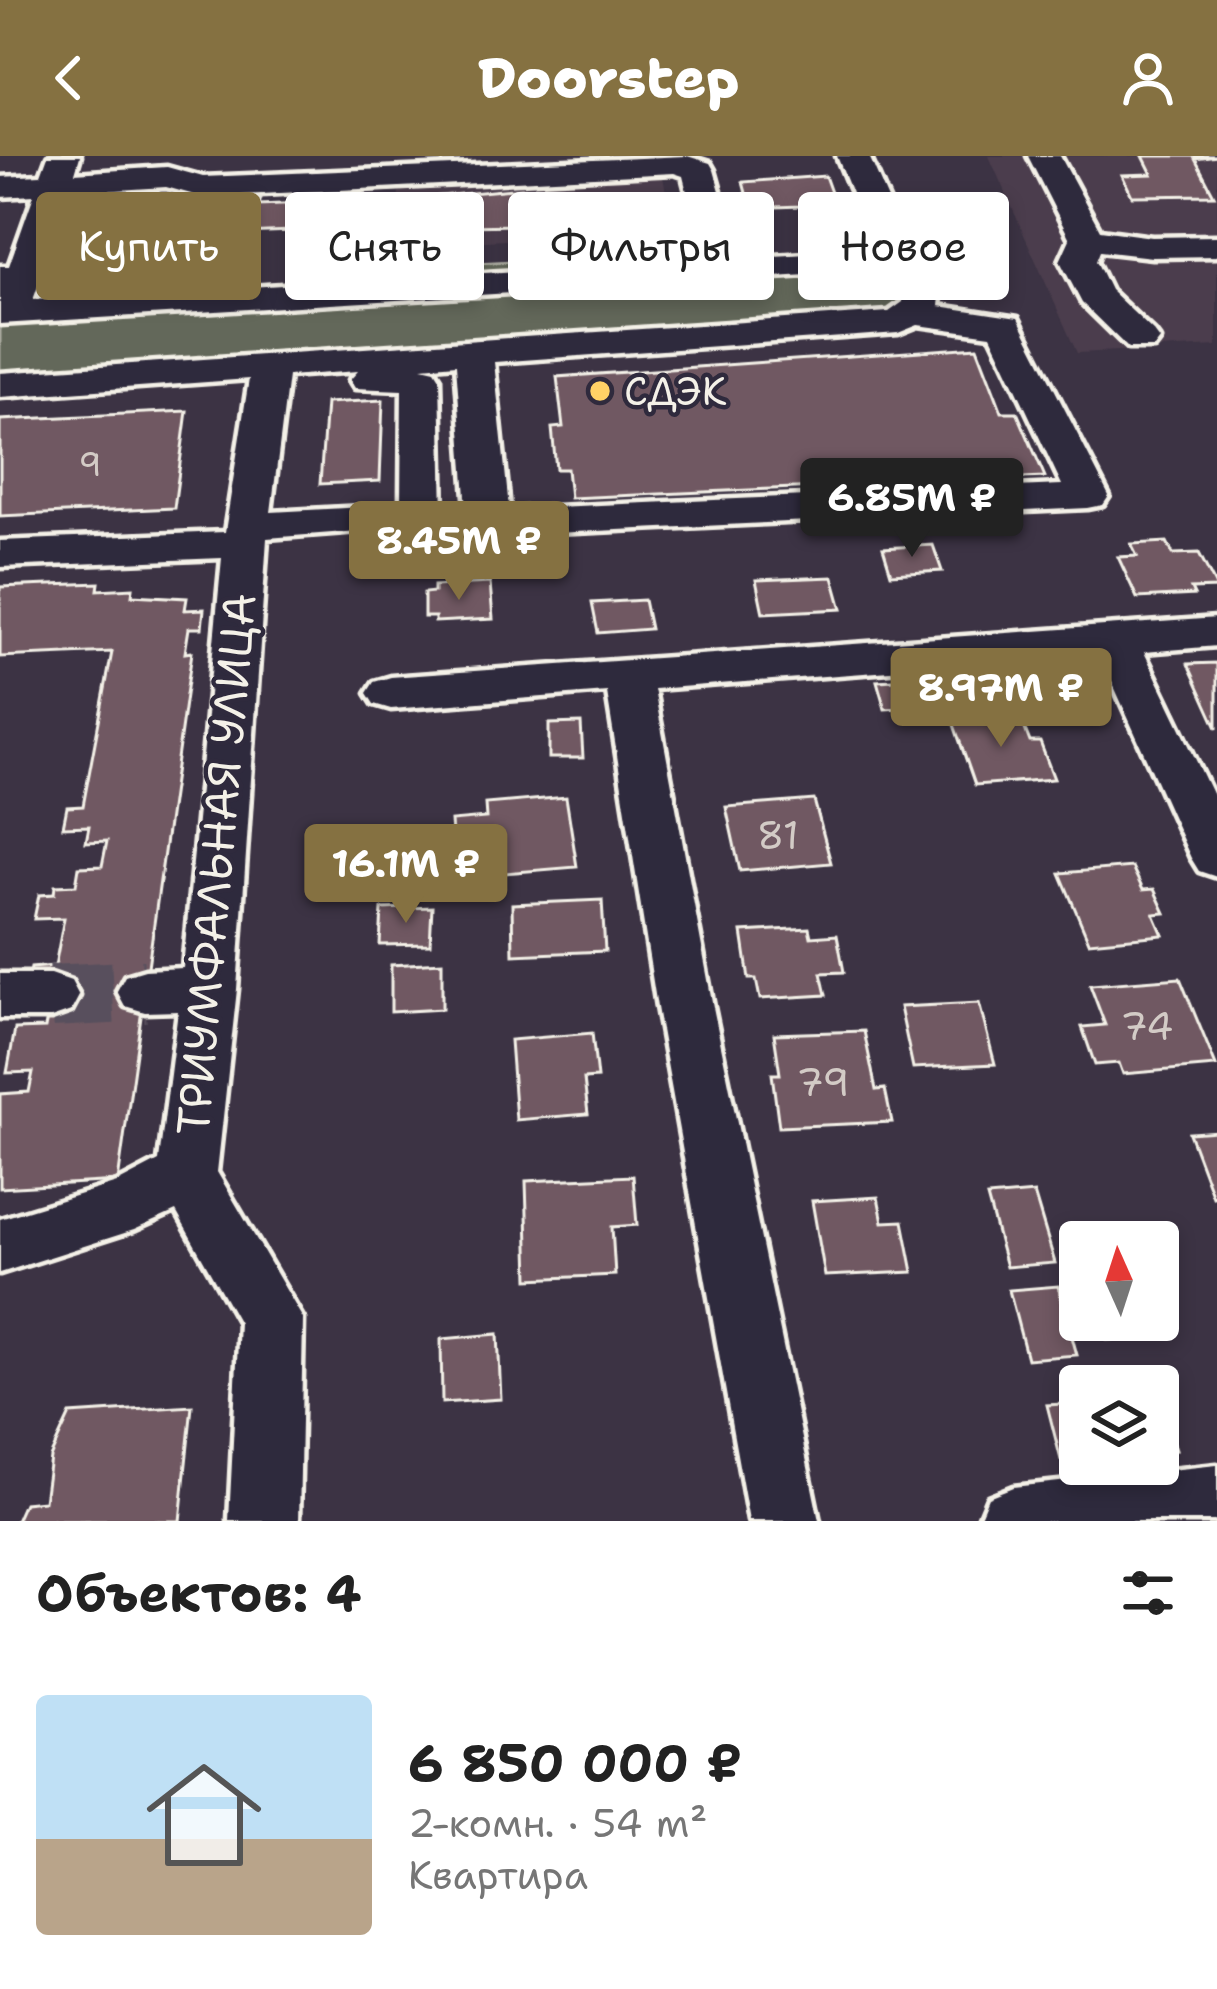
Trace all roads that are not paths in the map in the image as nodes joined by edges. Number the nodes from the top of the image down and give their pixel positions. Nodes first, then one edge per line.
1 (854, 156) edge
2 (1043, 156) edge
3 (418, 166) edge
4 (60, 170) edge
5 (0, 187) edge
6 (704, 192) edge
7 (869, 192) edge
8 (1087, 239) junction
9 (1217, 246) edge
10 (508, 271) edge
11 (12, 276) edge
12 (922, 300) edge
13 (5, 312) edge
14 (914, 313) junction
15 (1141, 340) dead end
16 (474, 353) junction
17 (269, 376) junction
18 (0, 385) edge
19 (246, 535) junction
20 (0, 554) edge
21 (1217, 632) edge
22 (1115, 640) junction
23 (628, 676) junction
24 (392, 693) dead end
25 (1217, 858) edge
26 (209, 989) junction
27 (145, 991) tunnel mouth
28 (187, 1175) junction
29 (0, 1246) edge
30 (1217, 1499) edge
31 (264, 1521) edge
32 (784, 1521) edge
33 (1013, 1521) edge

1 - 7 street
2 - 8 street
3 - 4 street
3 - 6 street
4 - 5 street
4 - 11 street
8 - 9 street
8 - 15 street
10 - 13 street
11 - 13 street
12 - 14 street
14 - 16 street
14 - 16 street
16 - 17 street
17 - 18 street
17 - 19 street, ТРИУМФАЛЬНАЯ УЛИЦА
17 - 19 street
19 - 20 street, ТРИУМФАЛЬНАЯ УЛИЦА
19 - 26 street, ТРИУМФАЛЬНАЯ УЛИЦА
21 - 22 street
22 - 23 street
22 - 25 street
23 - 24 street
23 - 32 street
26 - 27 street
26 - 28 street, ТРИУМФАЛЬНАЯ УЛИЦА
28 - 29 street
28 - 31 street, ТРИУМФАЛЬНАЯ УЛИЦА
30 - 33 street

